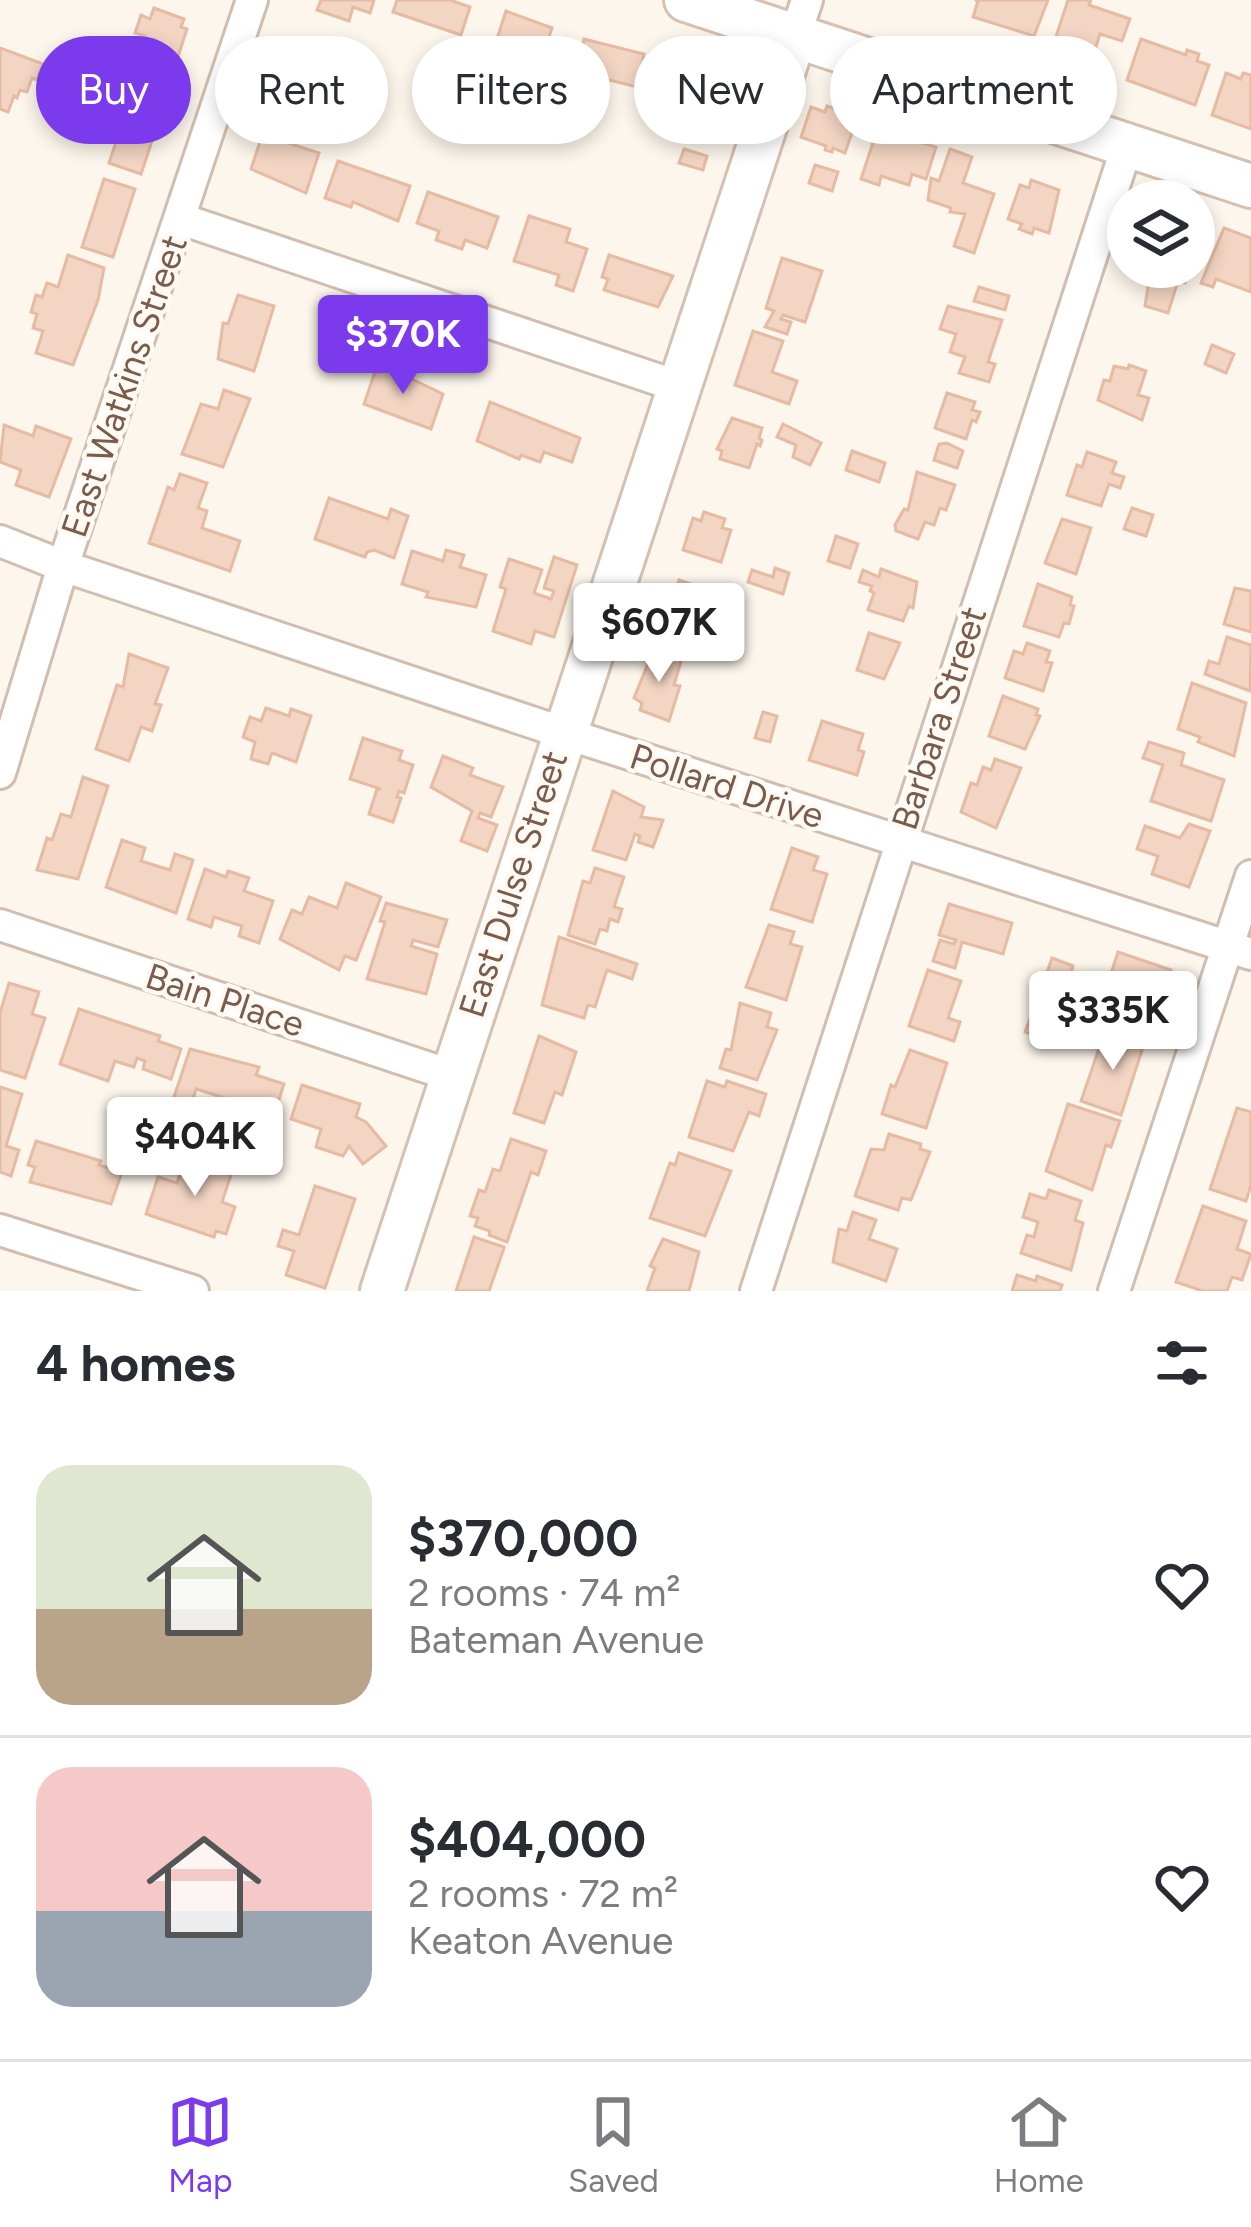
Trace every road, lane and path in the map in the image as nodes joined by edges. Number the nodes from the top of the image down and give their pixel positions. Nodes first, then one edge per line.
1 (252, 0) edge
2 (686, 0) edge
3 (801, 18) edge
4 (1127, 146) junction
5 (1251, 186) edge
6 (181, 219) junction
7 (677, 386) junction
8 (0, 541) edge
9 (63, 566) junction
10 (563, 733) junction
11 (0, 773) edge
12 (899, 842) junction
13 (1251, 875) edge
14 (0, 926) edge
15 (1239, 949) edge
16 (450, 1076) junction
17 (0, 1230) edge
18 (193, 1291) edge
19 (382, 1291) edge
20 (756, 1291) edge
21 (1114, 1291) edge

1 - 6 street, East Watkins Street
2 - 3 street
3 - 4 street
3 - 7 street, East Dulse Street
4 - 5 street
4 - 12 street, Barbara Street
6 - 7 street
6 - 9 street, East Watkins Street
7 - 10 street, East Dulse Street
8 - 9 street, Pollard Drive
9 - 10 street, Pollard Drive
9 - 11 street, East Watkins Street
10 - 12 street, Pollard Drive
10 - 16 street, East Dulse Street
12 - 15 street, Pollard Drive
12 - 20 street, Barbara Street
13 - 15 street
14 - 16 street, Bain Place
15 - 21 street
16 - 19 street, East Dulse Street
17 - 18 street

